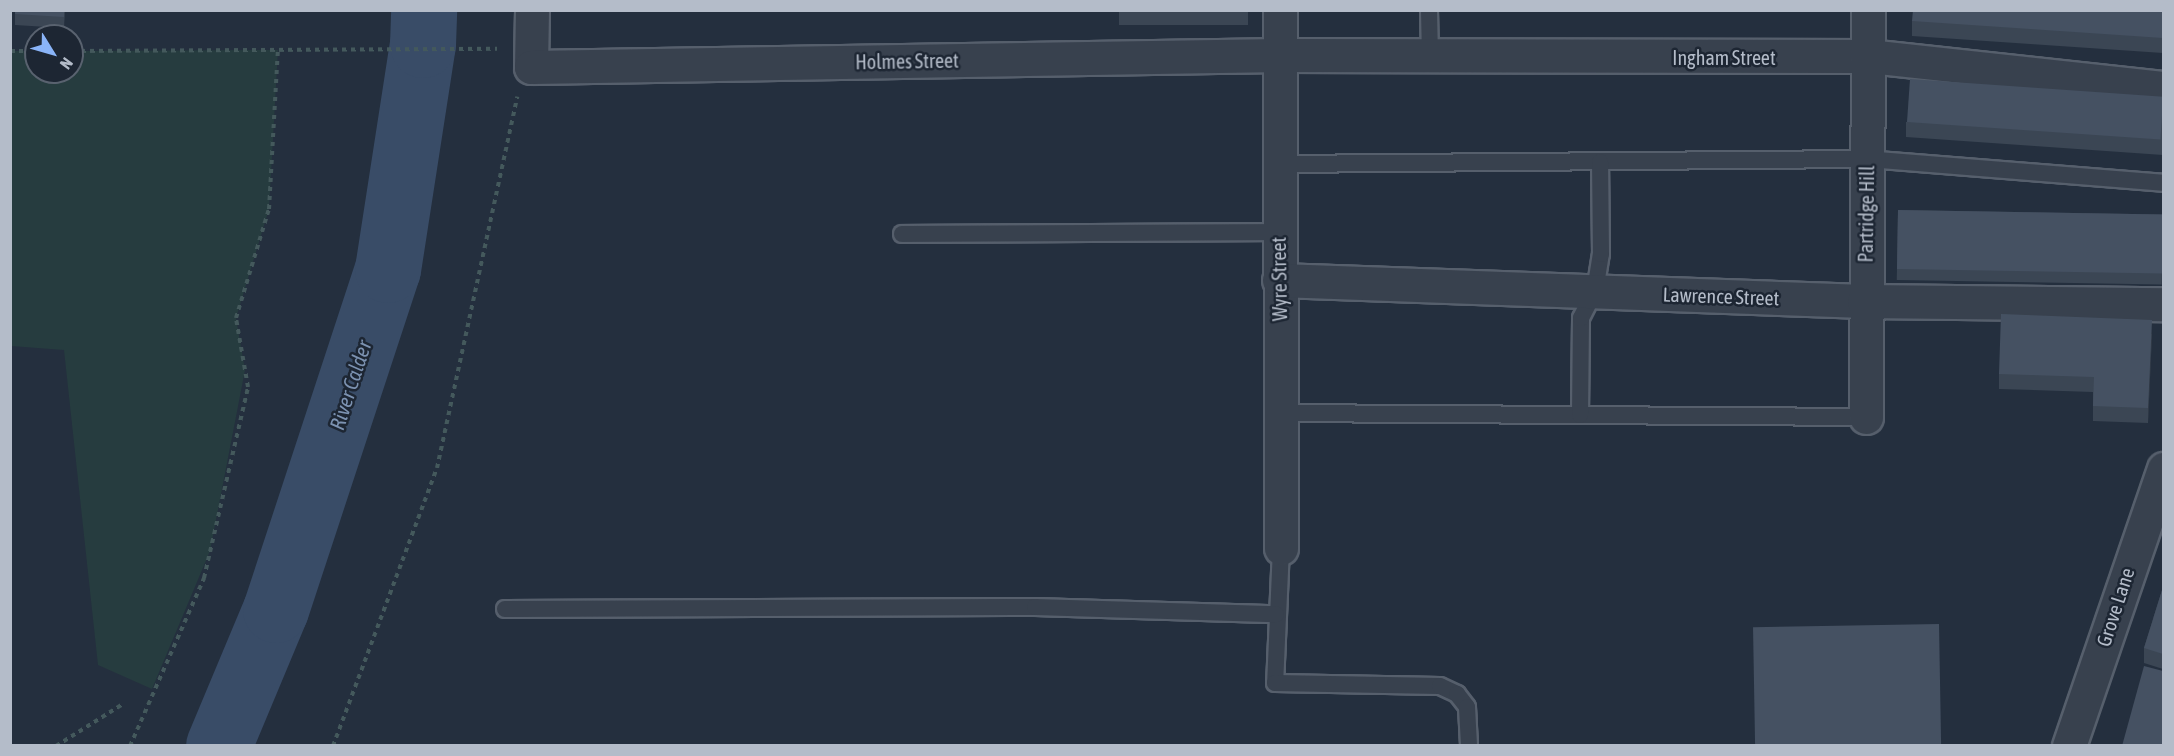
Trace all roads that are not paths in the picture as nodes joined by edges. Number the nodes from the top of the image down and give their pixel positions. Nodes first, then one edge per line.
1 (532, 10) edge
2 (1280, 10) edge
3 (1429, 10) edge
4 (1868, 10) edge
5 (1282, 55) junction
6 (1868, 57) junction
7 (1430, 58) junction
8 (2163, 88) edge
9 (1867, 159) junction
10 (1600, 162) junction
11 (1279, 164) junction
12 (2163, 183) edge
13 (1279, 232) junction
14 (902, 234) dead end
15 (1279, 280) junction
16 (1595, 291) junction
17 (1864, 301) junction
18 (2163, 304) edge
19 (1280, 413) junction
20 (1580, 415) junction
21 (1866, 417) joint
22 (2163, 469) edge
23 (1281, 548) joint
24 (505, 609) dead end
25 (1276, 614) junction
26 (1469, 746) edge
27 (2069, 746) edge

1 - 5 street, Holmes Street
2 - 5 street, Wyre Street
3 - 7 lane
4 - 6 street, Partridge Hill
5 - 7 street, Ingham Street
5 - 11 street, Wyre Street
6 - 7 street, Ingham Street
6 - 8 street, Ingham Street
6 - 9 street, Partridge Hill
9 - 10 lane
9 - 12 lane
9 - 17 street, Partridge Hill
10 - 11 lane
10 - 16 lane
11 - 13 street, Wyre Street
13 - 14 lane
13 - 15 street, Wyre Street
15 - 16 street, Lawrence Street
15 - 19 street, Wyre Street
16 - 17 street, Lawrence Street
16 - 20 lane
17 - 18 street, Lawrence Street
17 - 21 street, Partridge Hill
19 - 20 lane
19 - 23 street, Wyre Street
20 - 21 lane
22 - 27 street, Grove Lane
23 - 25 lane
24 - 25 lane
25 - 26 lane

